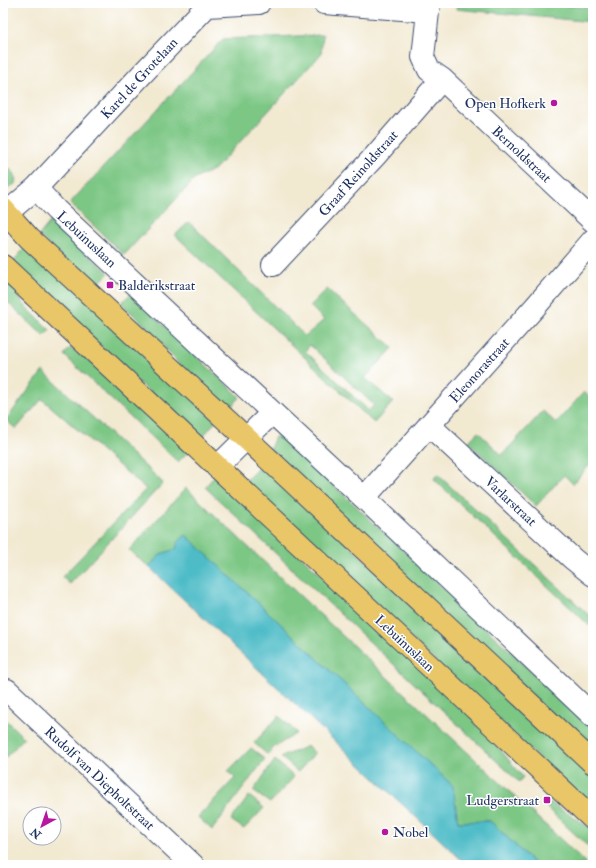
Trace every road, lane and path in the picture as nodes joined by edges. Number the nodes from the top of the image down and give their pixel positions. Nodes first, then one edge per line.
1 (259, 3) edge
2 (324, 3) edge
3 (429, 7) edge
4 (442, 79) junction
5 (36, 188) junction
6 (4, 213) edge
7 (593, 221) edge
8 (593, 240) edge
9 (273, 265) dead end
10 (3, 266) edge
11 (272, 413) junction
12 (429, 425) junction
13 (246, 438) junction
14 (217, 467) junction
15 (364, 498) junction
16 (593, 575) edge
17 (5, 691) edge
18 (593, 716) edge
19 (593, 763) edge
20 (593, 819) edge
21 (193, 865) edge

1 - 5 street, Karel de Grotelaan
2 - 3 street
3 - 4 street, Bernoldstraat
4 - 7 street, Bernoldstraat
4 - 9 street, Graaf Reinoldstraat
5 - 6 street
5 - 11 street, Lebuïnuslaan
6 - 13 main road
8 - 12 street, Eleonorastraat
10 - 14 main road, Lebuïnuslaan
11 - 13 street
11 - 15 street, Lebuïnuslaan
12 - 15 street, Eleonorastraat
12 - 16 street, Varlarstraat
13 - 14 street
13 - 19 main road
14 - 20 main road, Lebuïnuslaan
15 - 18 street, Lebuïnuslaan
17 - 21 street, Rudolf van Diepholtstraat

